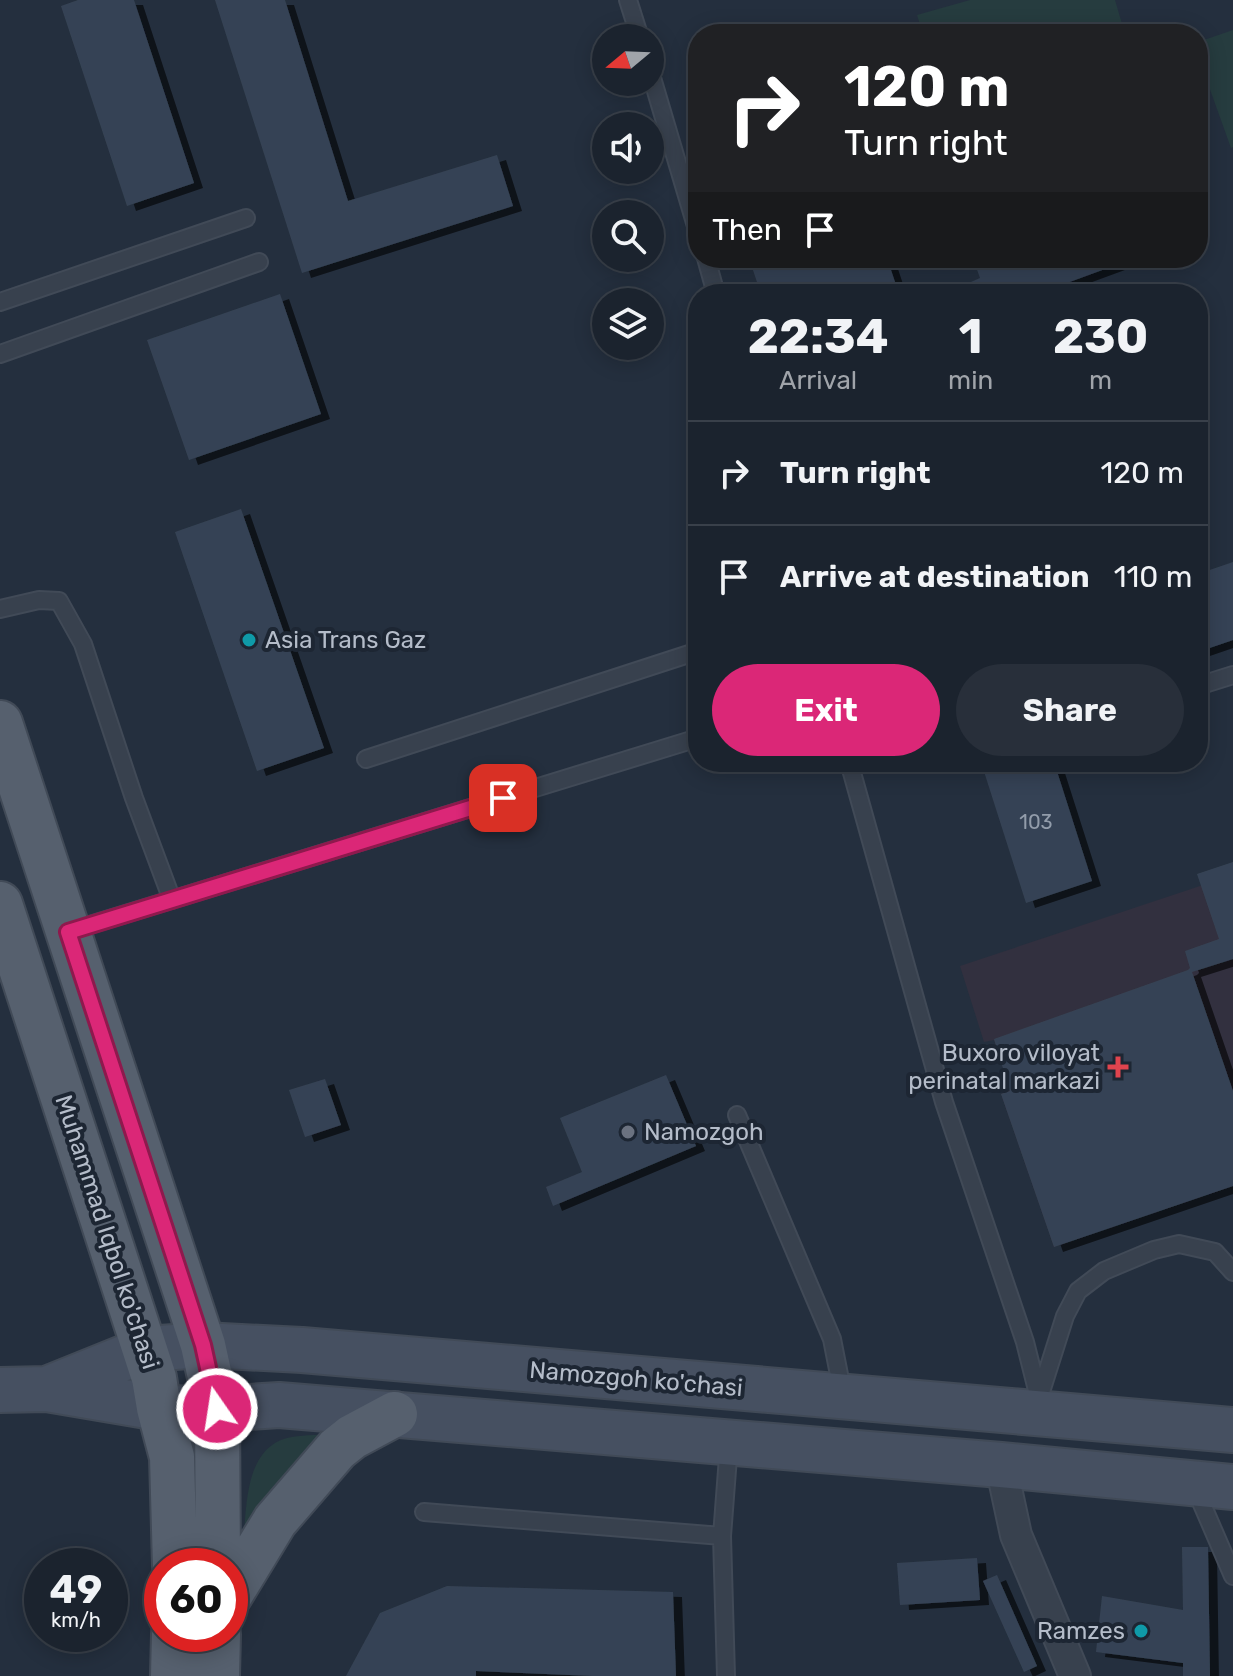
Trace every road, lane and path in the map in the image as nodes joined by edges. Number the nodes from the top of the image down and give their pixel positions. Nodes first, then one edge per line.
1 (628, 0) edge
2 (636, 24) edge
3 (657, 96) edge
4 (688, 199) edge
5 (246, 218) dead end
6 (259, 262) dead end
7 (0, 302) edge
8 (0, 354) edge
9 (0, 609) edge
10 (688, 654) edge
11 (1233, 675) edge
12 (1208, 683) edge
13 (0, 723) edge
14 (688, 741) edge
15 (366, 759) dead end
16 (852, 772) edge
17 (172, 900) junction
18 (0, 904) edge
19 (68, 932) junction
20 (737, 1115) dead end
21 (1233, 1272) edge
22 (203, 1345) junction
23 (146, 1349) junction
24 (47, 1389) junction
25 (0, 1390) edge
26 (843, 1396) junction
27 (1038, 1406) junction
28 (159, 1408) junction
29 (217, 1409) junction
30 (395, 1414) junction
31 (1233, 1430) edge
32 (729, 1442) junction
33 (1001, 1465) junction
34 (1213, 1485) edge
35 (424, 1512) dead end
36 (722, 1536) junction
37 (175, 1548) edge
38 (218, 1548) edge
39 (248, 1565) edge
40 (1233, 1576) edge
41 (174, 1652) edge
42 (218, 1652) edge
43 (173, 1676) edge
44 (217, 1676) edge
45 (726, 1676) edge
46 (1075, 1676) edge

1 - 2 lane
3 - 4 lane
5 - 7 lane
6 - 8 lane
9 - 17 lane
10 - 15 lane
11 - 12 lane
13 - 19 main road
14 - 17 lane
16 - 27 lane
17 - 19 lane
18 - 23 main road, Muhammad Iqbol ko'chasi
19 - 22 main road
20 - 26 lane
21 - 27 lane
22 - 23 main road, Namozgoh ko'chasi
22 - 26 main road, Namozgoh ko'chasi
22 - 29 main road
23 - 24 main road, Namozgoh ko'chasi
23 - 28 main road, Muhammad Iqbol ko'chasi
24 - 25 main road, Namozgoh ko'chasi
24 - 28 main road, Namozgoh ko'chasi
26 - 27 main road, Namozgoh ko'chasi
27 - 31 main road, Namozgoh ko'chasi
28 - 29 main road, Namozgoh ko'chasi
28 - 37 main road, Muhammad Iqbol ko'chasi
29 - 30 main road, Namozgoh ko'chasi
29 - 38 main road
30 - 32 main road, Namozgoh ko'chasi
30 - 39 main road
32 - 33 main road, Namozgoh ko'chasi
32 - 36 lane
33 - 34 main road, Namozgoh ko'chasi
33 - 46 street
34 - 40 lane
35 - 36 lane
36 - 45 lane
41 - 43 main road
42 - 44 main road

